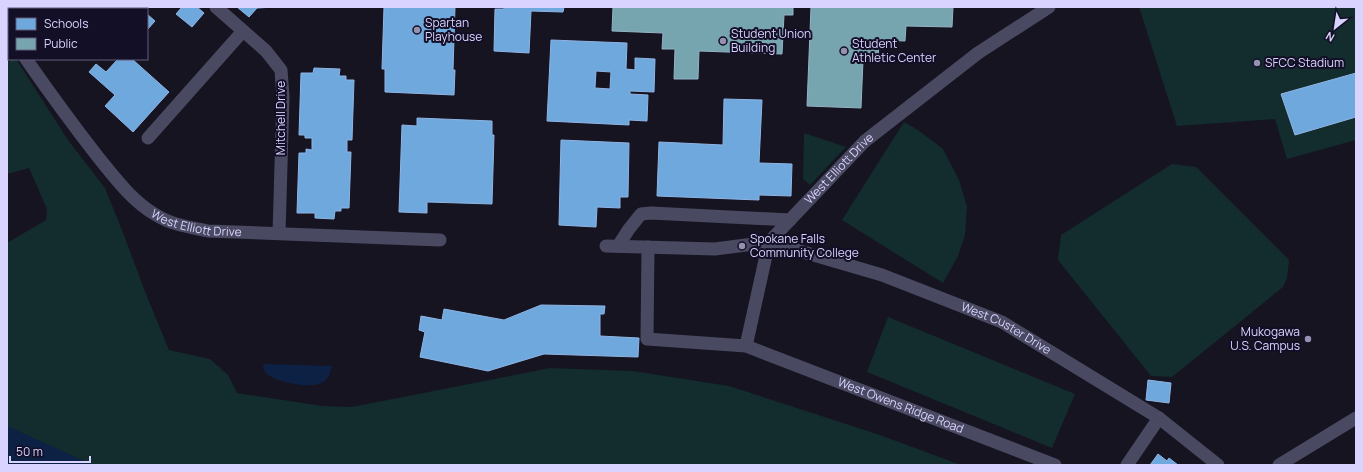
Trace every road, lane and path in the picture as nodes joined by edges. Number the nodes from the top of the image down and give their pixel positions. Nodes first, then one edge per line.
1 (216, 7) edge
2 (1049, 7) edge
3 (243, 31) junction
4 (27, 60) edge
5 (148, 138) dead end
6 (790, 220) junction
7 (279, 233) junction
8 (440, 240) dead end
9 (769, 242) junction
10 (648, 247) junction
11 (746, 346) junction
12 (1159, 418) junction
13 (1356, 418) edge
14 (1055, 465) edge
15 (1127, 465) edge
16 (1218, 465) edge
17 (1279, 465) edge

1 - 3 street, Mitchell Drive
2 - 6 street, West Elliott Drive
3 - 5 street
3 - 7 street, Mitchell Drive
4 - 7 street, West Elliott Drive
6 - 9 street, West Elliott Drive
6 - 10 street
7 - 8 street, West Elliott Drive
9 - 10 street
9 - 11 street
9 - 12 street, West Custer Drive
10 - 11 street, West Owens Ridge Road
11 - 14 street, West Owens Ridge Road
12 - 15 street
12 - 16 street, West Custer Drive
13 - 17 street

